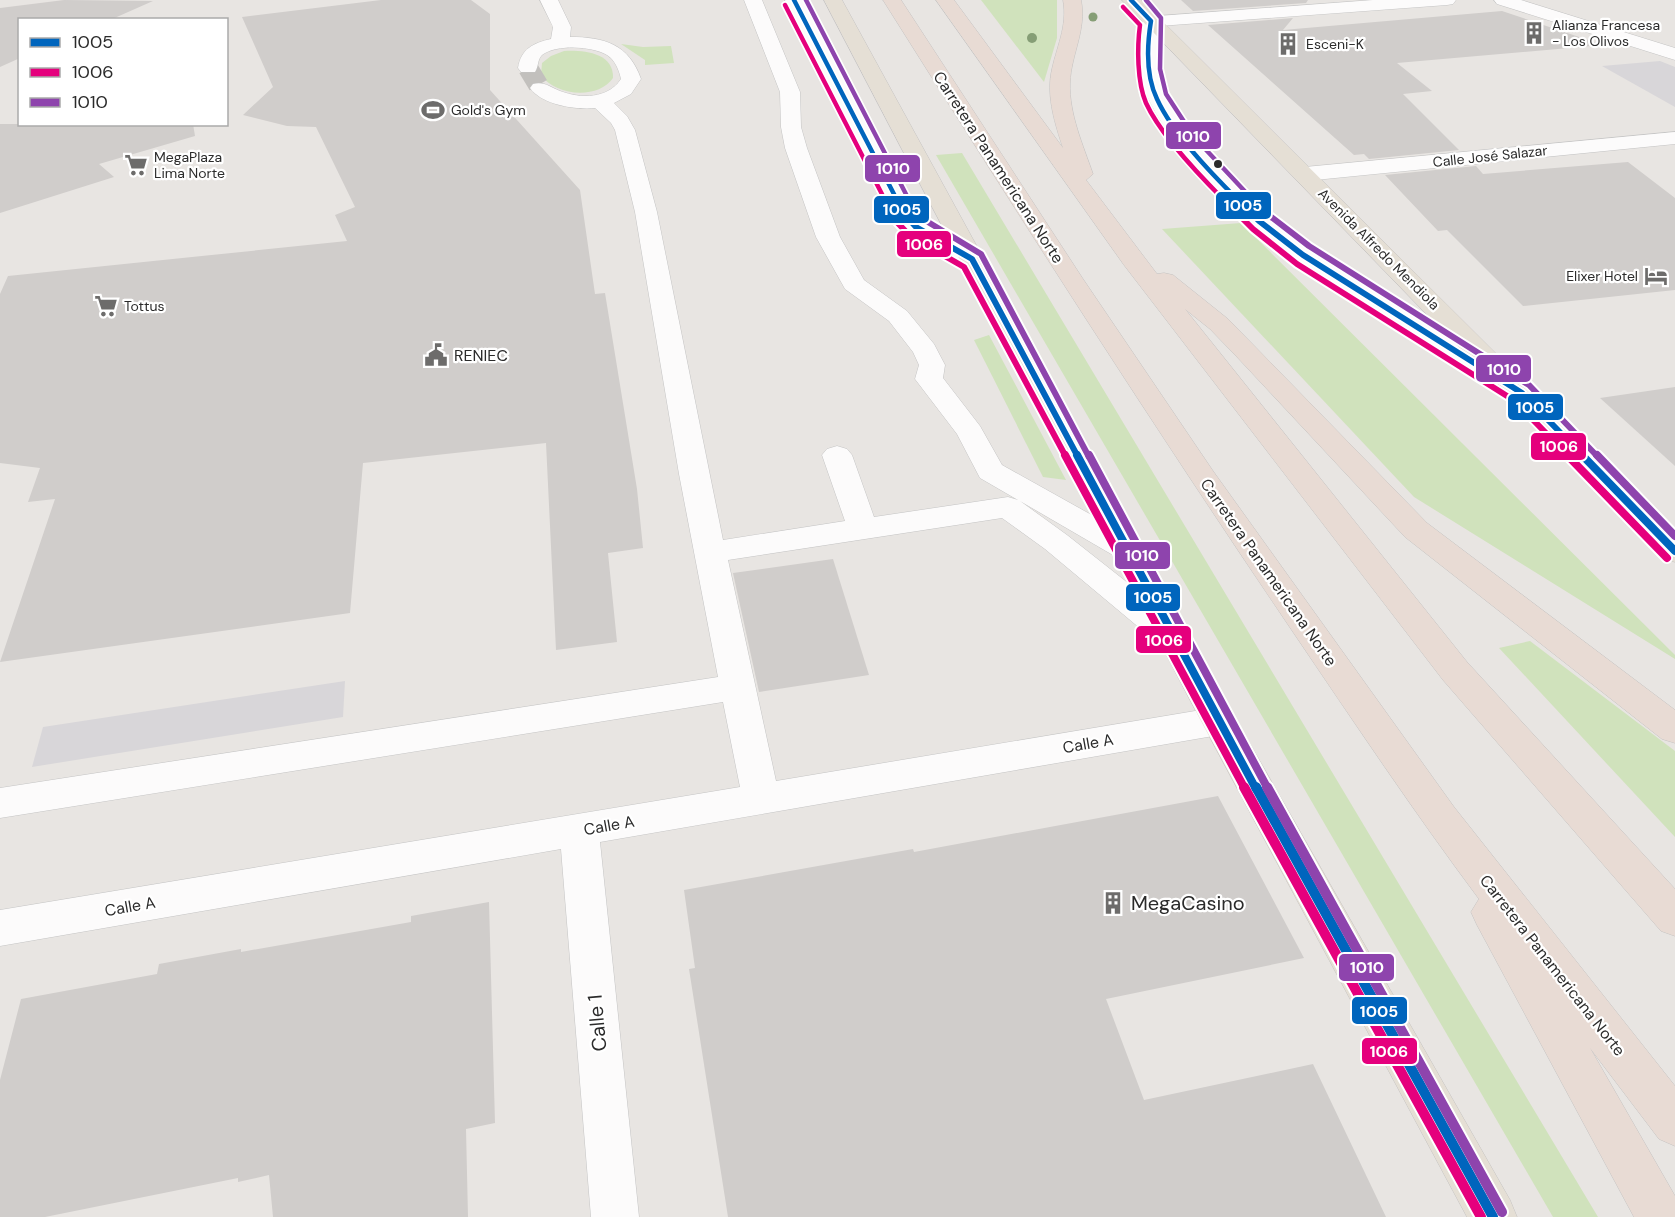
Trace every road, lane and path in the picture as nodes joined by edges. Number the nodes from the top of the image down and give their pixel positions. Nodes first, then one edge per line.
1 (549, 0) edge
2 (753, 0) edge
3 (794, 0) edge
4 (833, 0) edge
5 (945, 0) edge
6 (1072, 0) edge
7 (1131, 0) edge
8 (1447, 0) edge
9 (1503, 0) edge
10 (892, 1) edge
11 (1151, 21) junction
12 (560, 42) junction
13 (1675, 54) edge
14 (528, 69) dead end
15 (540, 88) tunnel mouth
16 (600, 101) junction
17 (1671, 141) edge
18 (1305, 174) junction
19 (1092, 204) junction
20 (972, 259) junction
21 (1132, 260) junction
22 (1522, 393) junction
23 (837, 455) dead end
24 (863, 528) junction
25 (1129, 550) junction
26 (1675, 551) edge
27 (711, 552) junction
28 (1178, 641) junction
29 (738, 687) junction
30 (1219, 721) junction
31 (1675, 729) edge
32 (761, 799) junction
33 (0, 803) edge
34 (1440, 818) junction
35 (579, 830) junction
36 (1675, 918) edge
37 (0, 928) edge
38 (1675, 1122) edge
39 (615, 1217) edge
40 (1493, 1217) edge
41 (1660, 1217) edge

1 - 12 street
2 - 25 street
3 - 20 street
4 - 20 main road
5 - 19 highway
6 - 19 highway
7 - 11 main road, Avenida Alfredo Mendiola
8 - 11 street
9 - 13 street
10 - 34 highway, Carretera Panamericana Norte
11 - 18 main road, Avenida Alfredo Mendiola
11 - 22 street
12 - 14 street
12 - 16 street
15 - 16 street
16 - 27 street
17 - 18 street, Calle José Salazar
18 - 22 main road, Avenida Alfredo Mendiola
19 - 21 highway
20 - 25 main road
21 - 31 highway
21 - 36 highway
22 - 26 main road, Avenida Alfredo Mendiola
23 - 24 street
24 - 27 street
24 - 28 street
25 - 28 main road
27 - 29 street
28 - 30 main road
29 - 32 street
29 - 33 street
30 - 32 street, Calle A
30 - 40 main road
32 - 35 street, Calle A
34 - 38 highway, Carretera Panamericana Norte
34 - 41 highway
35 - 37 street, Calle A
35 - 39 street, Calle 1

